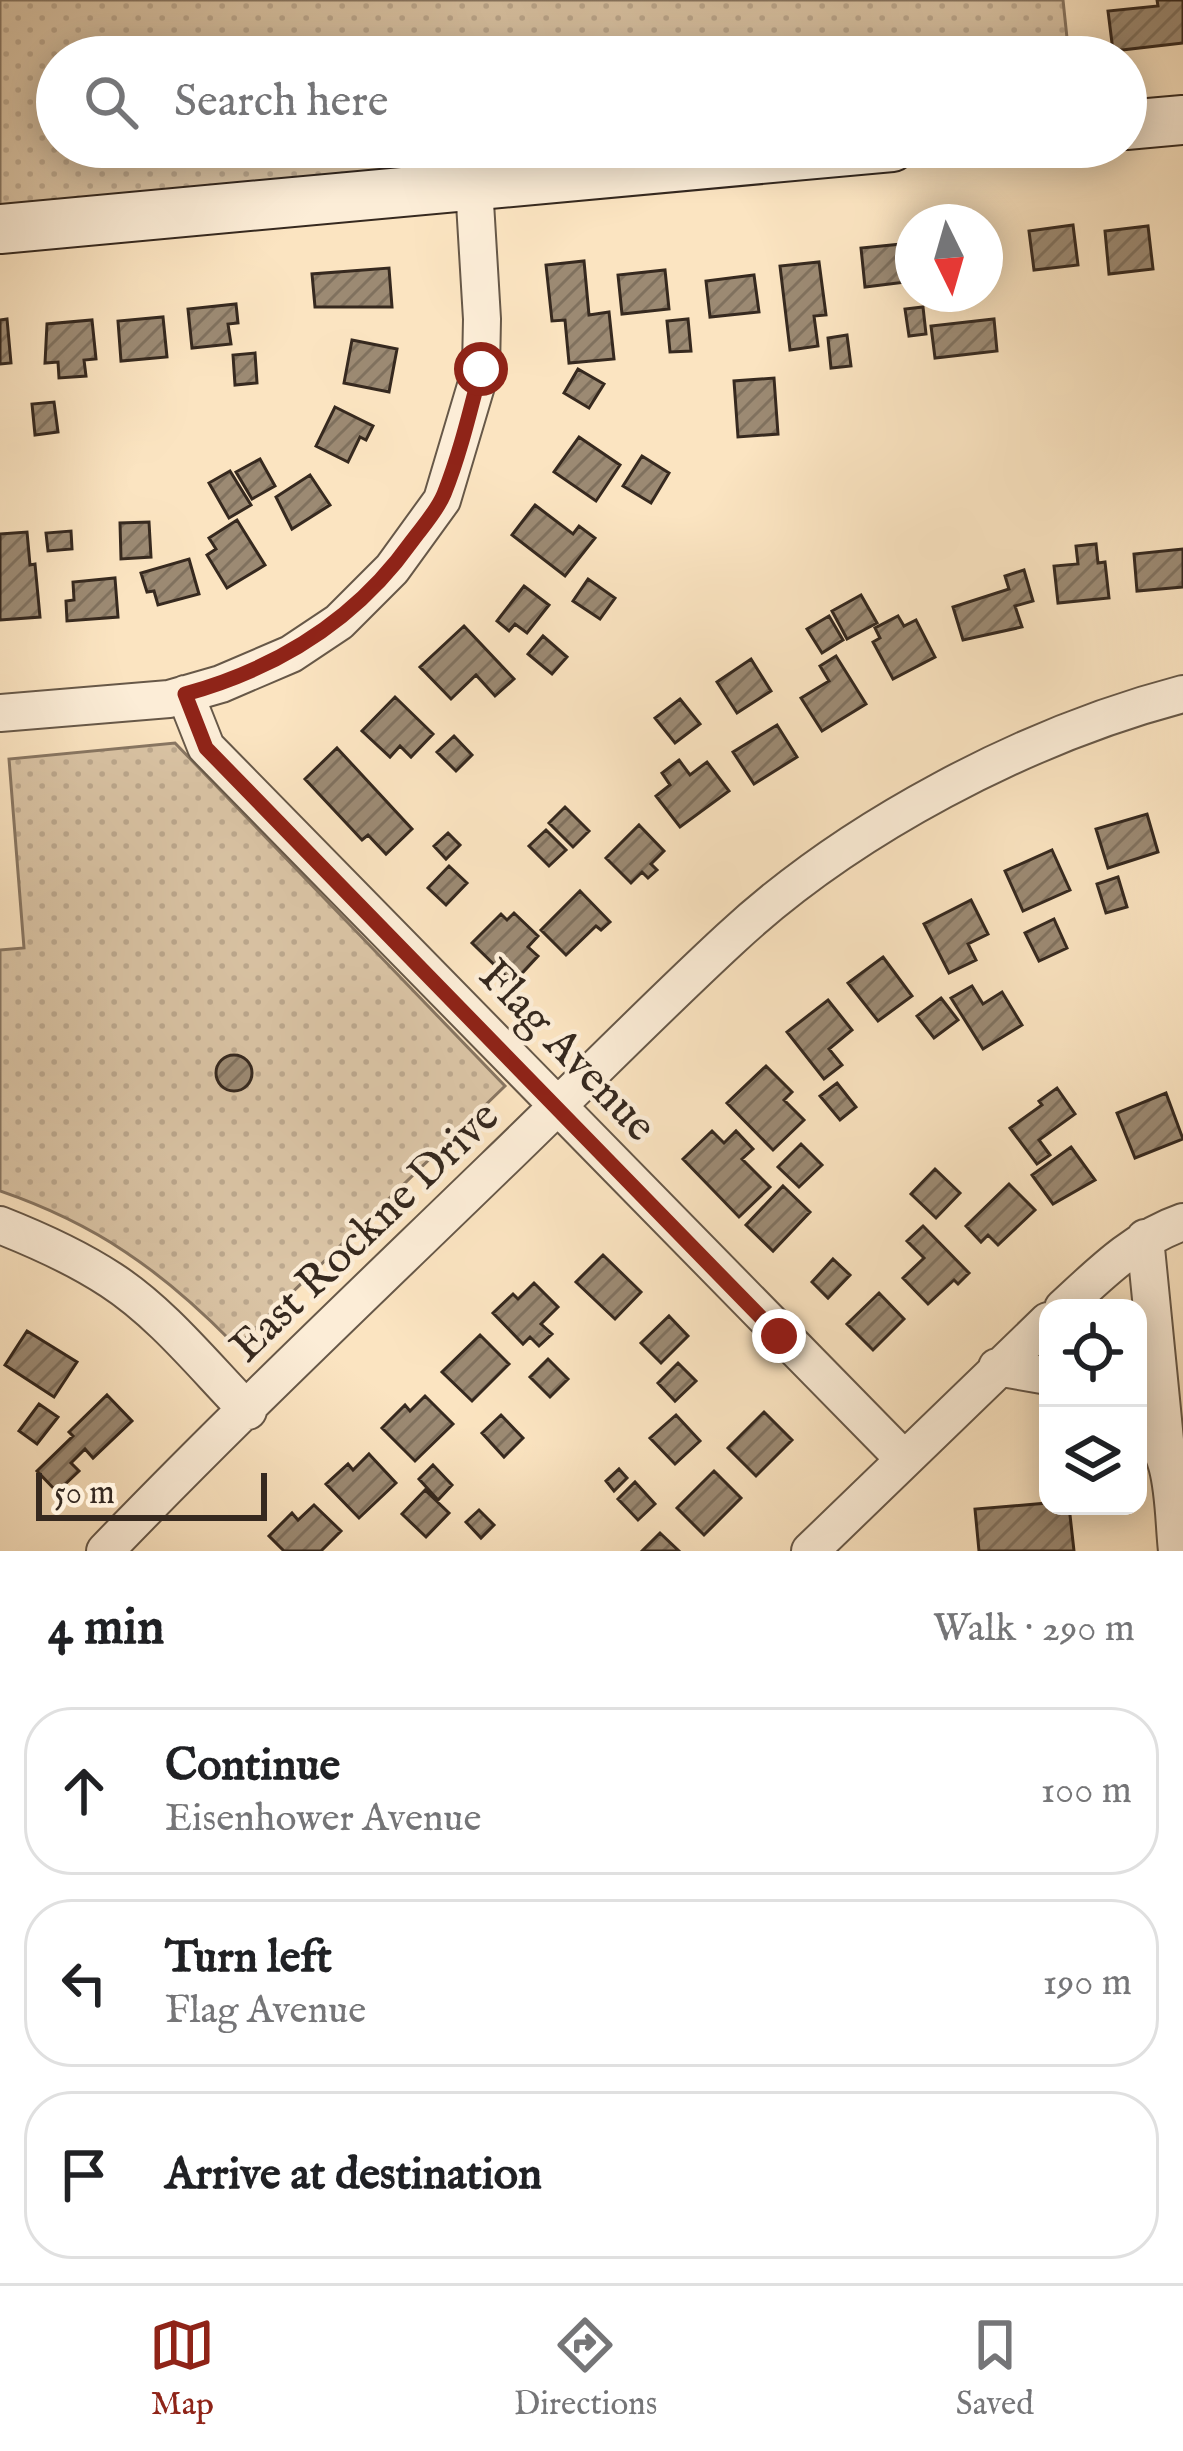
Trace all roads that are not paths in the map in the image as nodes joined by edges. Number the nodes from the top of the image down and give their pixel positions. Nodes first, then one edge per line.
1 (1183, 120) edge
2 (1147, 123) edge
3 (667, 168) edge
4 (474, 186) junction
5 (0, 229) edge
6 (185, 694) junction
7 (1183, 694) edge
8 (0, 713) edge
9 (558, 1106) junction
10 (1183, 1222) edge
11 (0, 1225) edge
12 (1145, 1238) junction
13 (1074, 1299) edge
14 (1039, 1329) edge
15 (997, 1367) junction
16 (1039, 1374) edge
17 (248, 1411) junction
18 (1147, 1426) edge
19 (903, 1458) junction
20 (1167, 1460) junction
21 (105, 1551) edge
22 (810, 1551) edge
23 (1177, 1551) edge

1 - 2 street
3 - 4 street
4 - 5 street
4 - 6 street
6 - 8 street
6 - 9 street, Flag Avenue
7 - 9 street, East Rockne Drive
9 - 17 street, East Rockne Drive
9 - 19 street, Flag Avenue
10 - 12 street
11 - 17 street
12 - 13 street
12 - 20 street
14 - 15 street
15 - 16 street
15 - 19 street
17 - 21 street, East Rockne Drive
18 - 20 street
19 - 22 street
20 - 23 street

